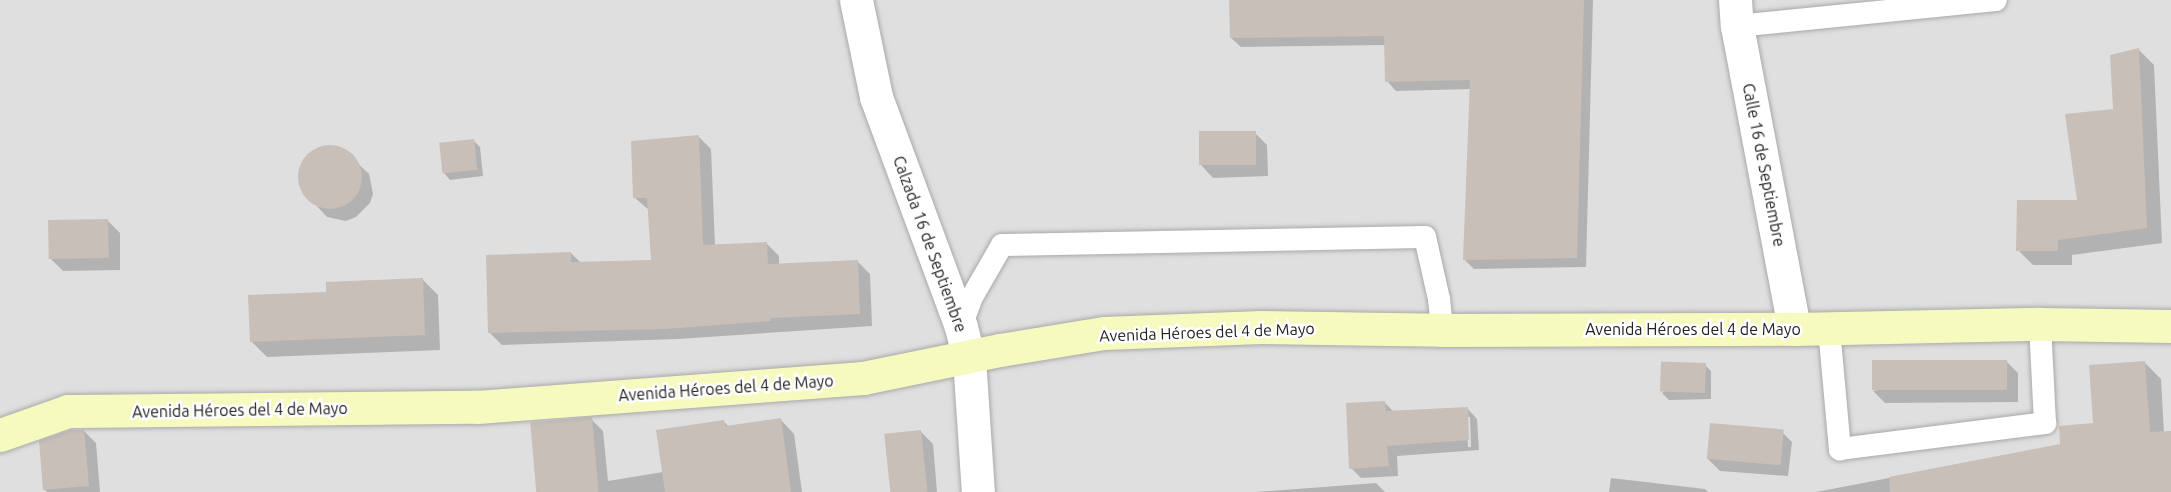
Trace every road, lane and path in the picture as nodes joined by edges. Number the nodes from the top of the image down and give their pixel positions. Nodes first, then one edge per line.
1 (856, 0) edge
2 (1996, 0) edge
3 (1736, 13) edge
4 (2040, 324) junction
5 (2171, 326) edge
6 (1828, 328) junction
7 (1794, 329) junction
8 (1442, 330) junction
9 (965, 343) junction
10 (0, 435) edge
11 (978, 492) edge

1 - 9 street, Calzada 16 de Septiembre
2 - 3 lane
3 - 7 street, Calle 16 de Septiembre
4 - 5 main road, Avenida Héroes del 4 de Mayo
4 - 6 main road, Avenida Héroes del 4 de Mayo
4 - 6 lane
6 - 7 main road, Avenida Héroes del 4 de Mayo
7 - 8 main road, Avenida Héroes del 4 de Mayo
8 - 9 main road, Avenida Héroes del 4 de Mayo
8 - 9 lane
9 - 10 main road, Avenida Héroes del 4 de Mayo
9 - 11 street, Calzada 16 de Septiembre

